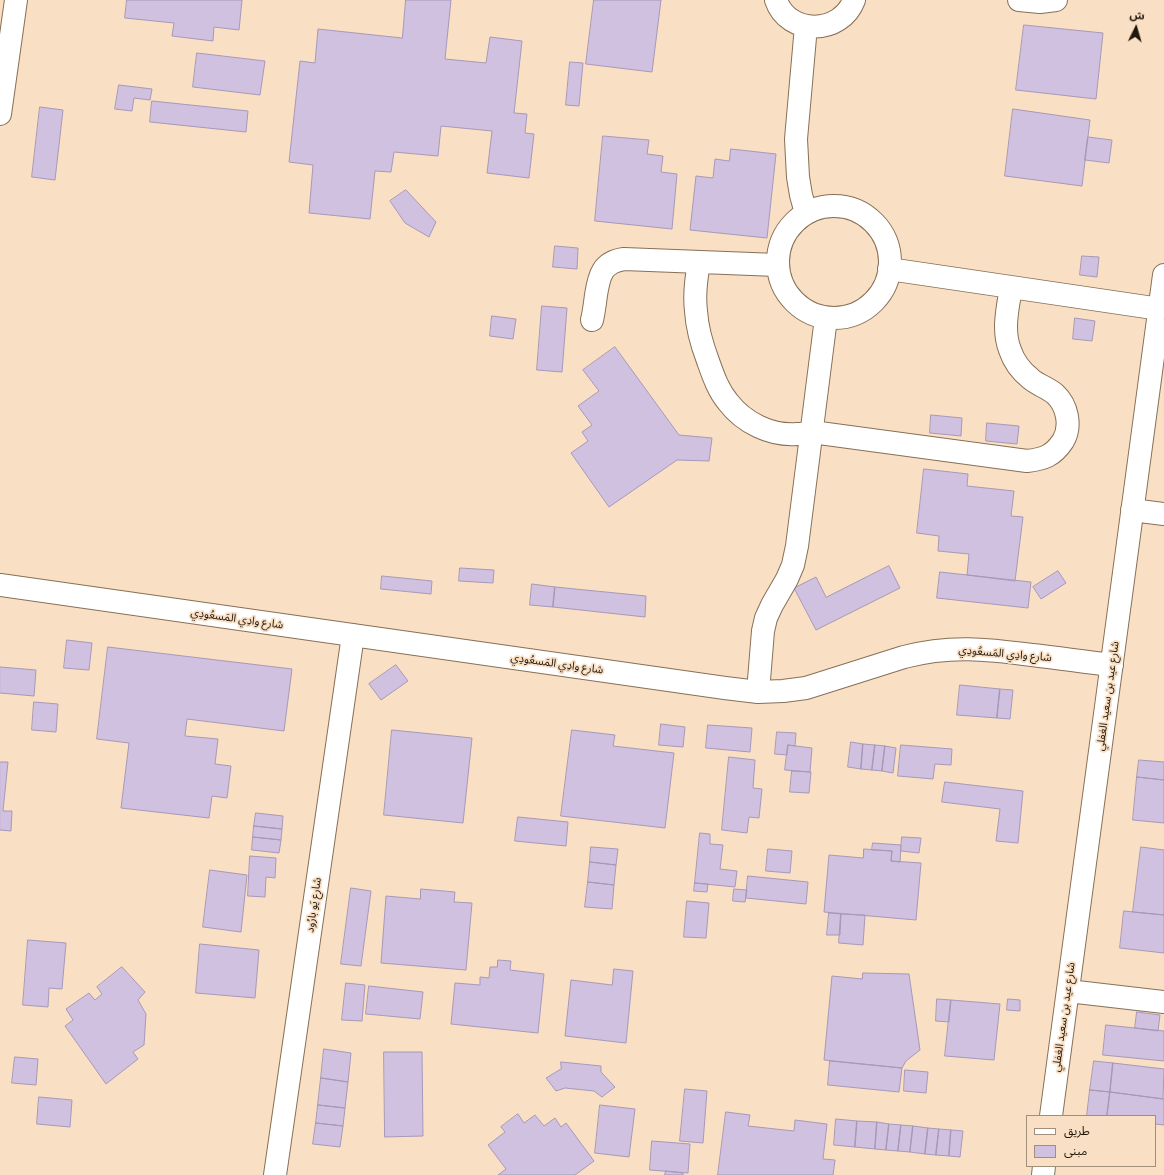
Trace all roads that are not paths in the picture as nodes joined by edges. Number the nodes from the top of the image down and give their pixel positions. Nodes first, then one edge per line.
1 (16, 0) edge
2 (776, 0) edge
3 (854, 0) edge
4 (1019, 0) edge
5 (1056, 0) edge
6 (806, 26) junction
7 (0, 114) edge
8 (806, 214) junction
9 (699, 263) junction
10 (777, 265) junction
11 (889, 269) junction
12 (1164, 275) edge
13 (1011, 287) junction
14 (1160, 308) junction
15 (826, 318) junction
16 (592, 320) dead end
17 (812, 432) junction
18 (1132, 510) junction
19 (1164, 514) edge
20 (0, 585) edge
21 (353, 635) junction
22 (1112, 665) junction
23 (758, 692) junction
24 (1068, 991) junction
25 (1164, 1002) edge
26 (1051, 1115) edge
27 (275, 1175) edge

1 - 7 street
2 - 6 street
3 - 6 street
4 - 5 street
6 - 8 street
8 - 10 street
8 - 11 street
9 - 10 street
9 - 16 street
9 - 17 street
10 - 15 street
11 - 13 street
11 - 15 street
12 - 14 street, شارع عيد بن سعيد الغفلي
13 - 14 street
13 - 17 street
14 - 18 street, شارع عيد بن سعيد الغفلي
15 - 17 street
17 - 23 street
18 - 19 street
18 - 22 street, شارع عيد بن سعيد الغفلي
20 - 21 street, شارع وادِي المَسعُودِي
21 - 23 street, شارع وادِي المَسعُودِي
21 - 27 street, شارع يَو بارُود
22 - 23 street, شارع وادِي المَسعُودِي
22 - 24 street, شارع عيد بن سعيد الغفلي
24 - 25 street
24 - 26 street, شارع عيد بن سعيد الغفلي

